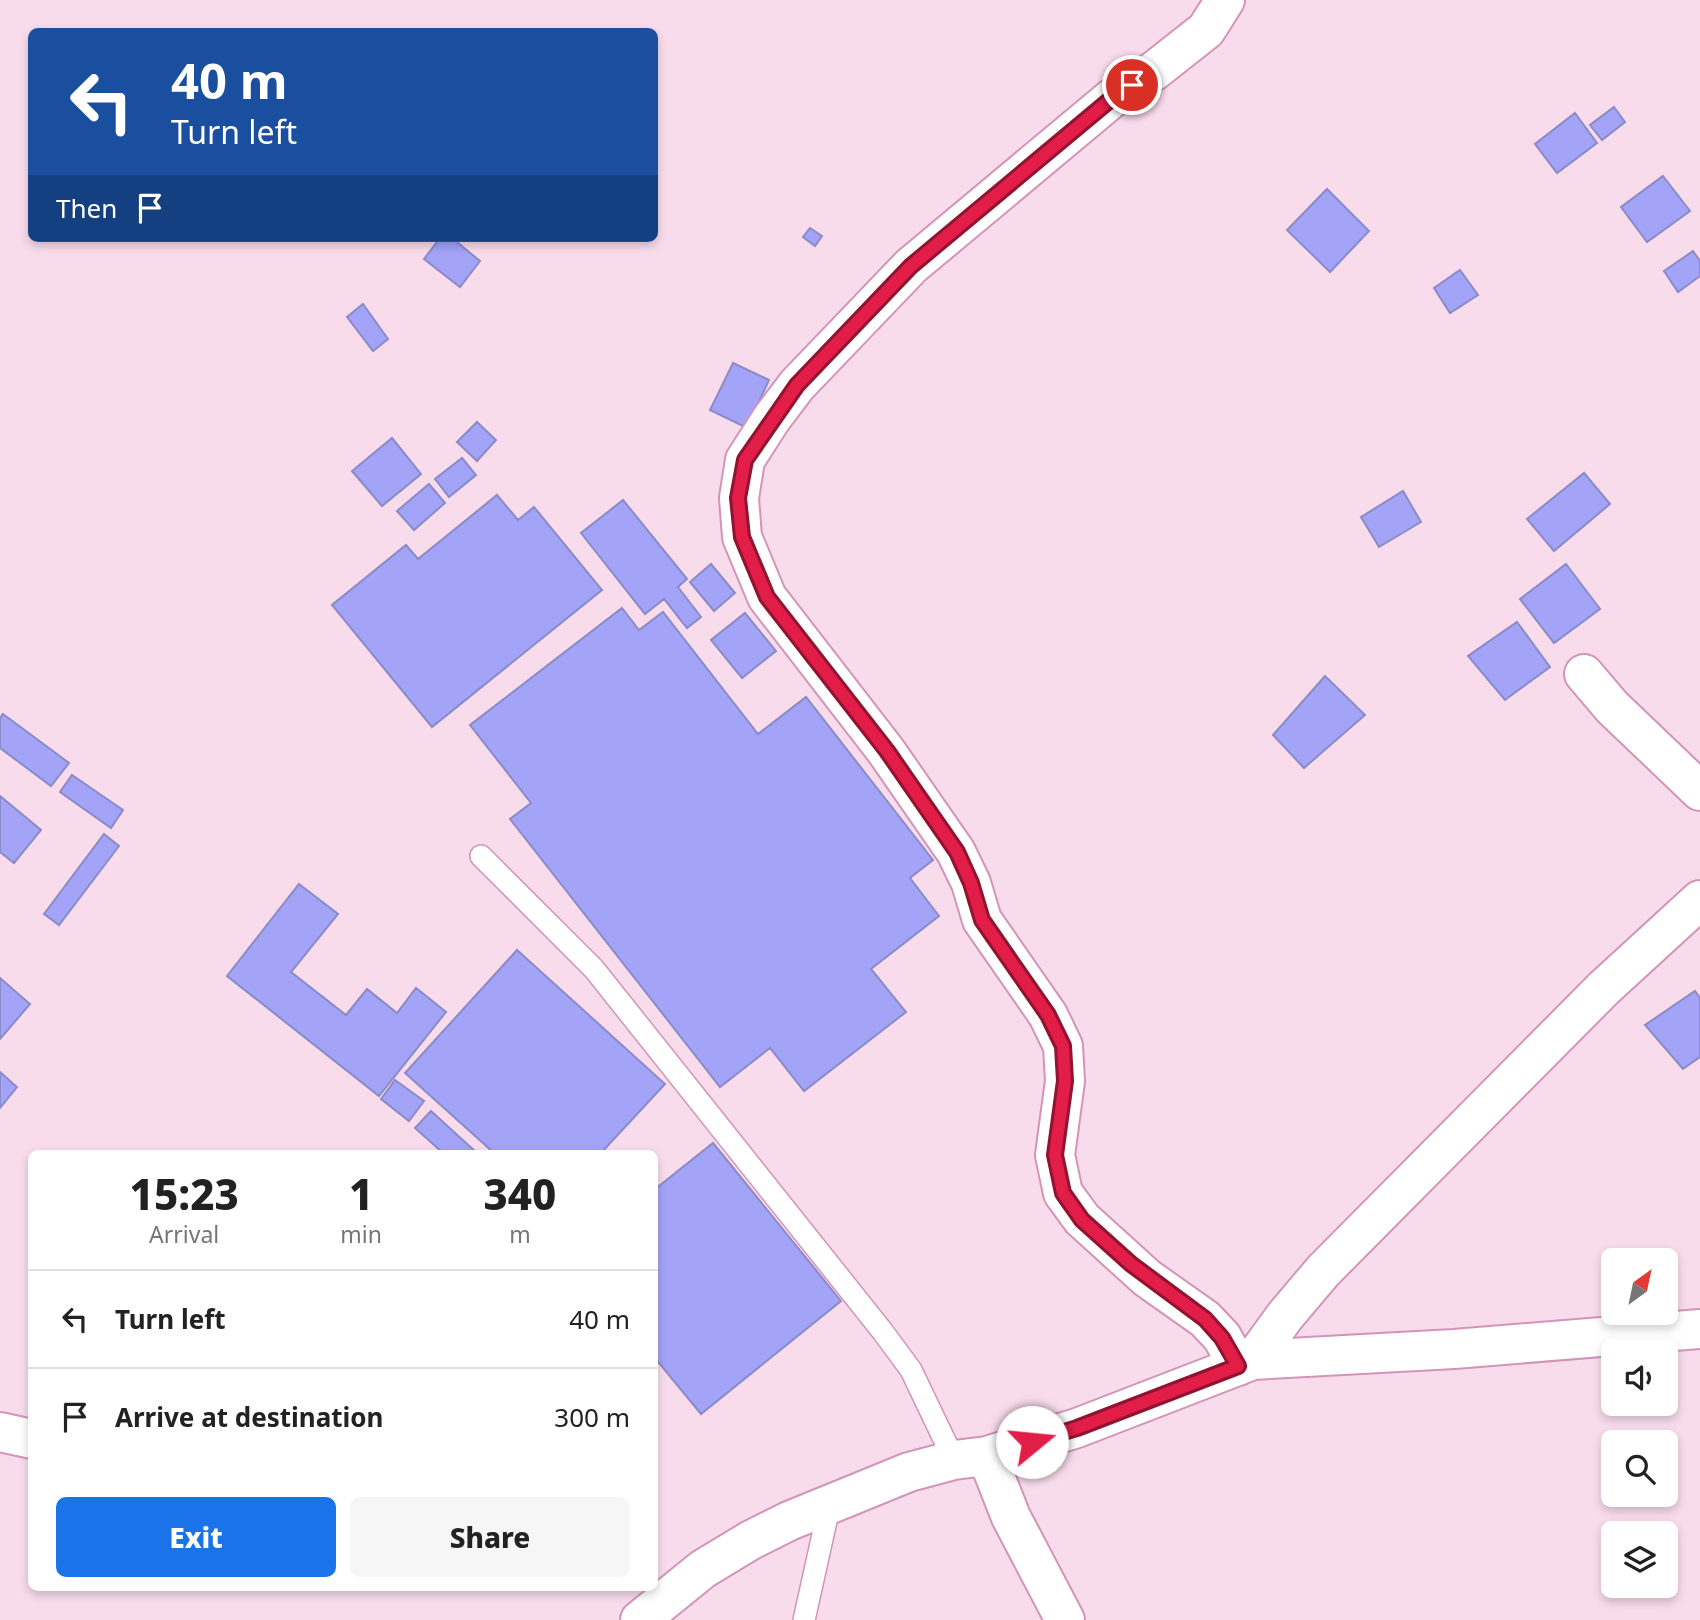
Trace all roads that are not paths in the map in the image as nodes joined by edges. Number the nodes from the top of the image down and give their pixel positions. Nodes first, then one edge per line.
1 (1225, 0) edge
2 (1584, 674) dead end
3 (1700, 792) edge
4 (481, 856) dead end
5 (1700, 900) edge
6 (1700, 1329) edge
7 (1246, 1363) junction
8 (0, 1432) edge
9 (28, 1438) edge
10 (970, 1458) junction
11 (830, 1503) junction
12 (640, 1620) edge
13 (804, 1620) edge
14 (1065, 1620) edge

1 - 7 street
2 - 3 street
4 - 10 lane
5 - 7 street
6 - 7 street
7 - 10 street
8 - 9 street
10 - 11 street
10 - 14 street
11 - 12 street
11 - 13 lane

